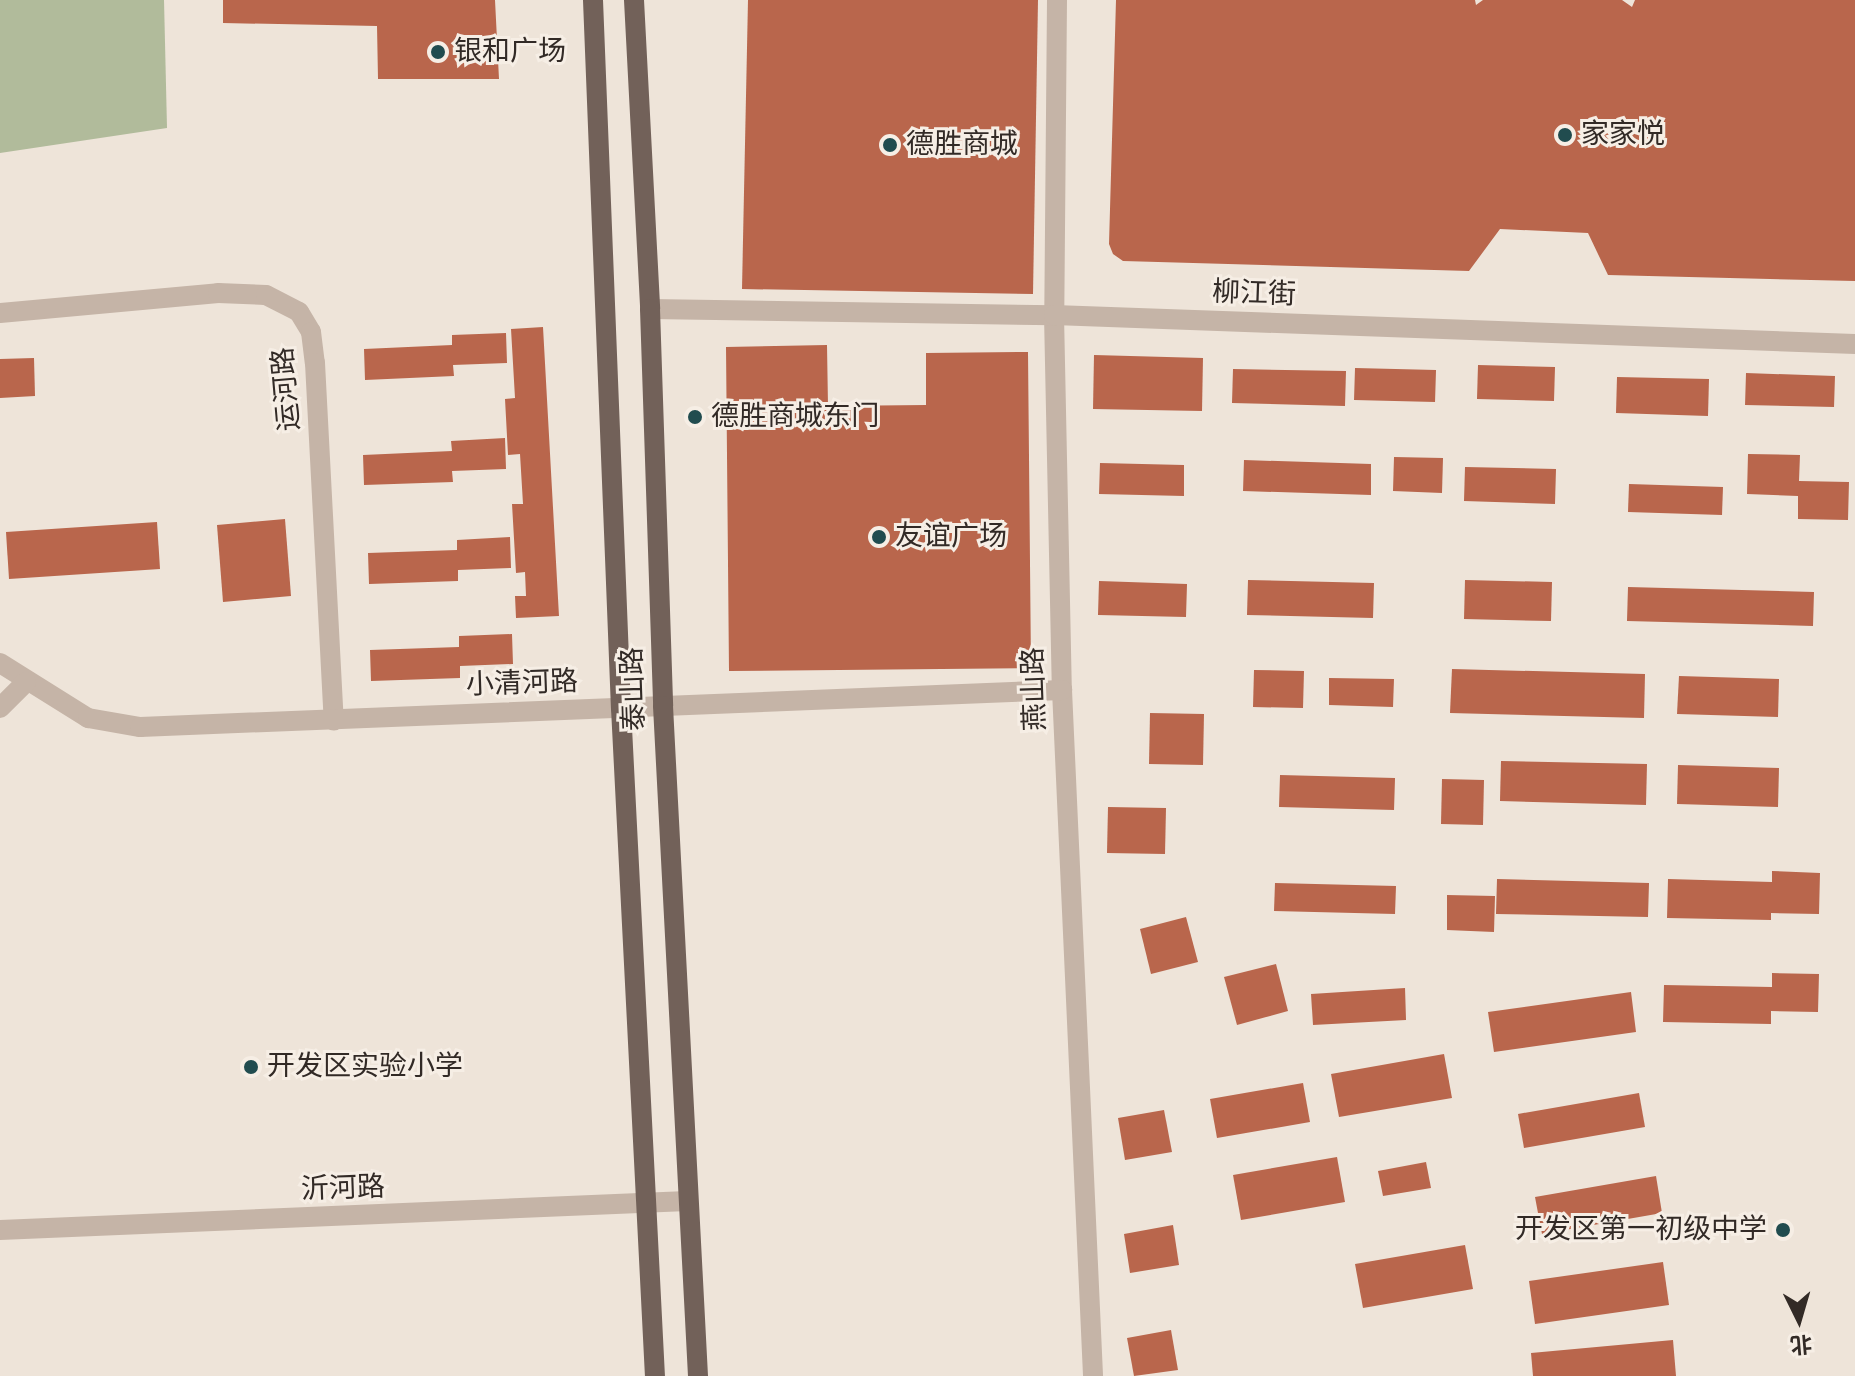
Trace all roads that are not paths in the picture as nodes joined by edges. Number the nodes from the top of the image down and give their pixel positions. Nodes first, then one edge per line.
1 (593, 0) edge
2 (634, 0) edge
3 (1057, 0) edge
4 (650, 309) junction
5 (0, 313) edge
6 (1054, 315) junction
7 (1855, 344) edge
8 (0, 663) edge
9 (26, 682) junction
10 (1062, 690) junction
11 (663, 706) junction
12 (0, 708) edge
13 (621, 708) junction
14 (334, 720) junction
15 (687, 1201) junction
16 (646, 1205) junction
17 (0, 1230) edge
18 (655, 1376) edge
19 (698, 1376) edge
20 (1093, 1376) edge

1 - 13 main road, 泰山路
2 - 4 main road, 泰山路
3 - 6 street, 燕山路
4 - 6 street, 柳江街
4 - 11 main road, 泰山路
5 - 14 street, 运河路
6 - 7 street, 柳江街
6 - 10 street, 燕山路
8 - 9 street, 小清河路
9 - 12 street
9 - 14 street, 小清河路
10 - 11 street, 小清河路
10 - 20 street, 燕山路
11 - 13 street, 小清河路
11 - 15 main road, 泰山路
13 - 14 street, 小清河路
13 - 16 main road, 泰山路
15 - 16 street, 沂河路
15 - 19 main road, 泰山路
16 - 17 street, 沂河路
16 - 18 main road, 泰山路

